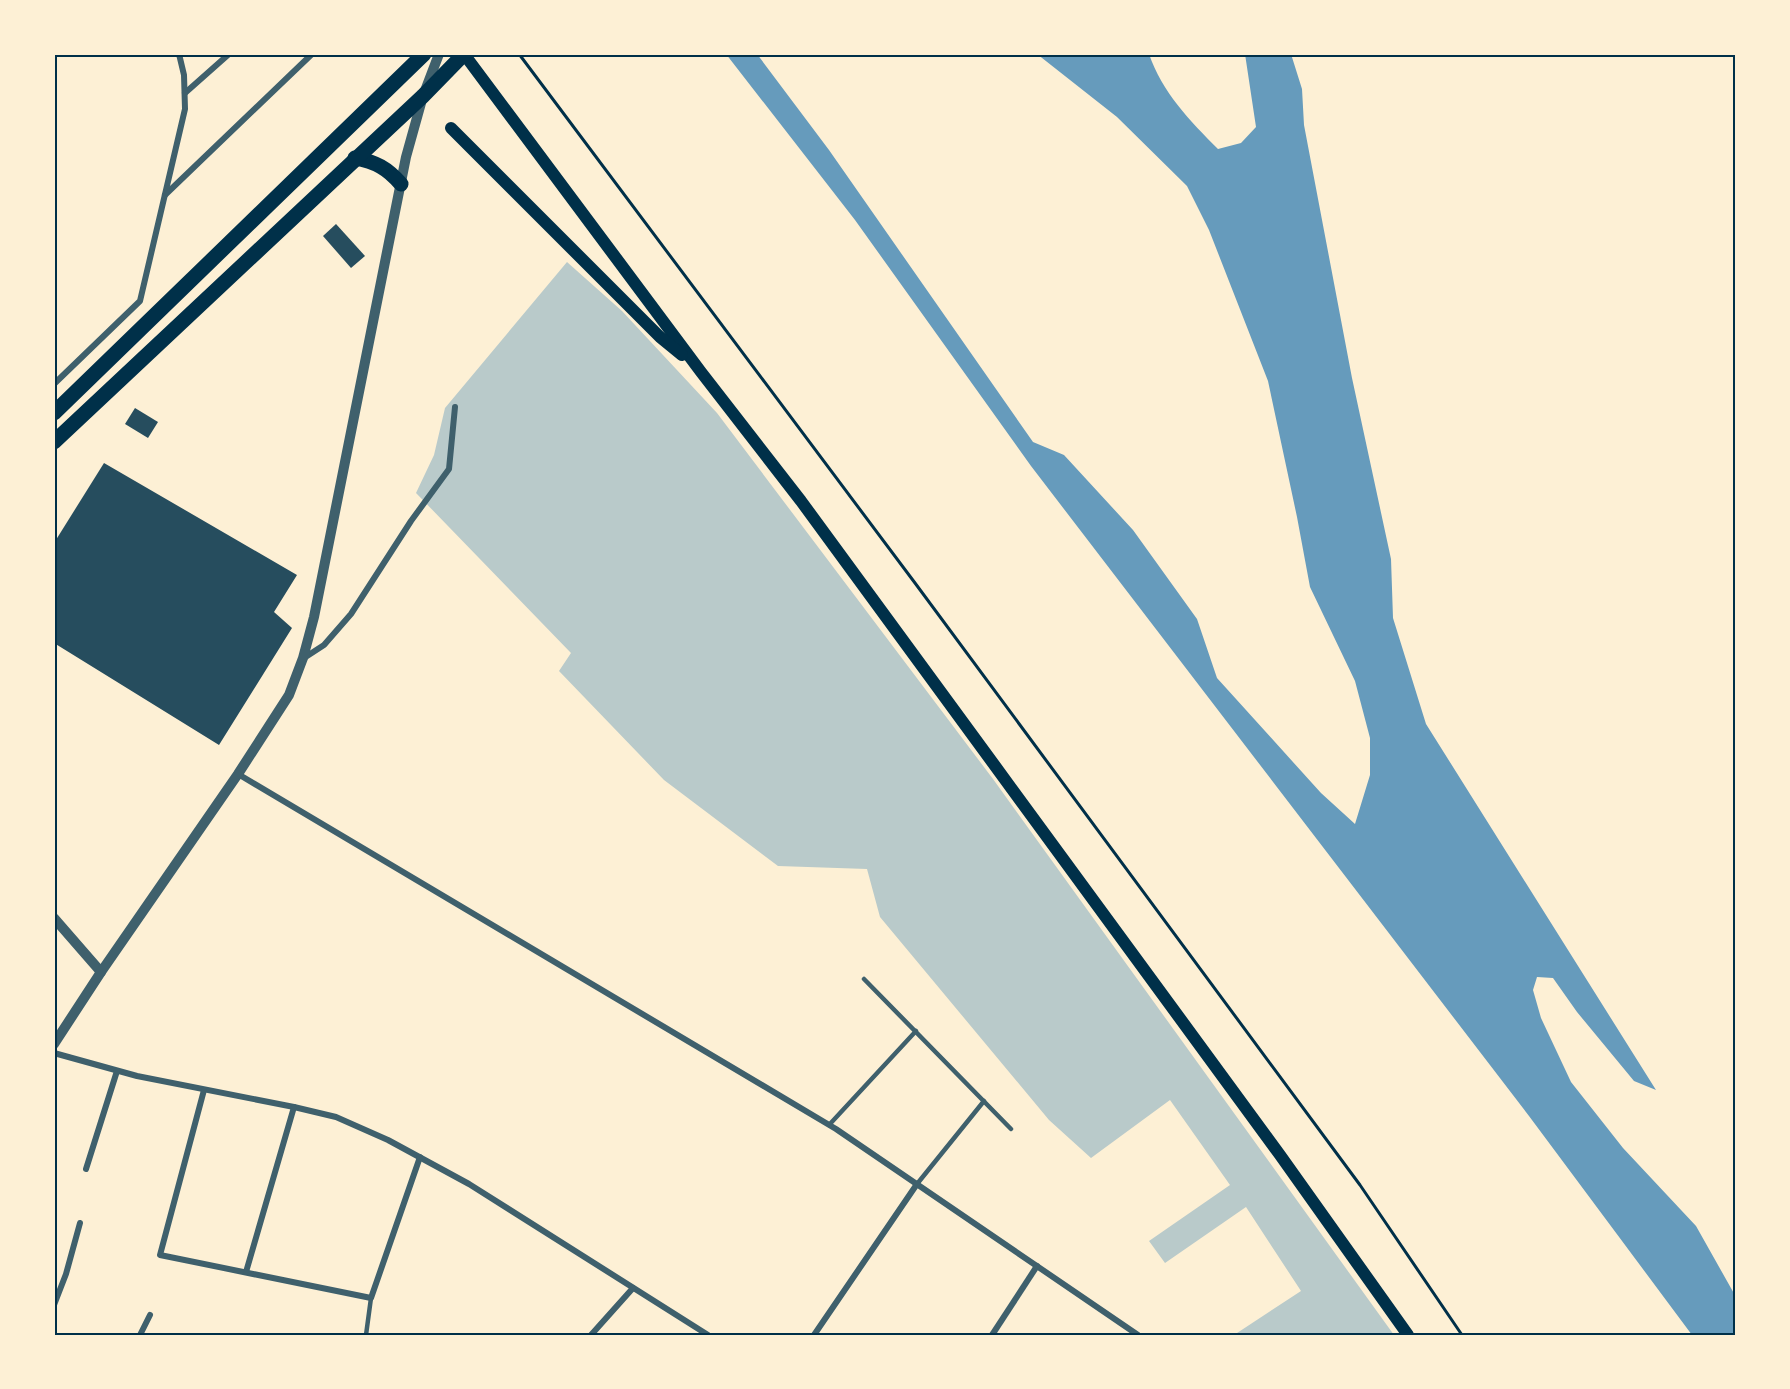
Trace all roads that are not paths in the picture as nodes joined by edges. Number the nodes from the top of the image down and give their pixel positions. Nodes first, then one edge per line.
1 (179, 54) edge
2 (229, 54) edge
3 (312, 54) edge
4 (424, 54) edge
5 (439, 54) edge
6 (464, 54) edge
7 (184, 93) junction
8 (423, 96) junction
9 (451, 128) dead end
10 (355, 158) junction
11 (401, 184) junction
12 (165, 195) junction
13 (701, 372) junction
14 (54, 384) edge
15 (455, 407) dead end
16 (54, 413) edge
17 (54, 442) edge
18 (303, 658) junction
19 (238, 774) junction
20 (54, 918) edge
21 (101, 972) junction
22 (864, 979) dead end
23 (915, 1031) junction
24 (54, 1044) edge
25 (54, 1053) edge
26 (117, 1071) junction
27 (204, 1090) junction
28 (984, 1101) junction
29 (294, 1107) junction
30 (829, 1125) junction
31 (1011, 1129) dead end
32 (420, 1157) junction
33 (86, 1169) dead end
34 (917, 1184) junction
35 (80, 1223) dead end
36 (1036, 1266) junction
37 (246, 1272) junction
38 (633, 1288) junction
39 (371, 1298) junction
40 (54, 1305) edge
41 (150, 1315) dead end
42 (140, 1335) edge
43 (366, 1335) edge
44 (591, 1335) edge
45 (708, 1335) edge
46 (814, 1335) edge
47 (993, 1335) edge
48 (1138, 1335) edge
49 (1408, 1335) edge

1 - 7 street
2 - 7 street
3 - 12 street
4 - 16 main road
5 - 8 street
6 - 8 main road
6 - 13 main road
7 - 12 street
8 - 10 main road
8 - 11 street
9 - 13 main road
10 - 11 main road
10 - 17 main road
11 - 18 street
12 - 14 street
13 - 49 main road
15 - 18 street
18 - 19 street
19 - 21 street
19 - 30 street
20 - 21 street
21 - 24 street
22 - 23 lane
23 - 28 lane
23 - 30 lane
25 - 26 street
26 - 27 street
26 - 33 street
27 - 29 street
27 - 37 street
28 - 31 lane
28 - 34 lane
29 - 32 street
29 - 37 street
30 - 34 street
32 - 38 street
32 - 39 street
34 - 36 street
34 - 46 street
35 - 40 street
36 - 47 street
36 - 48 street
37 - 39 street
38 - 44 street
38 - 45 street
39 - 43 lane
41 - 42 street

